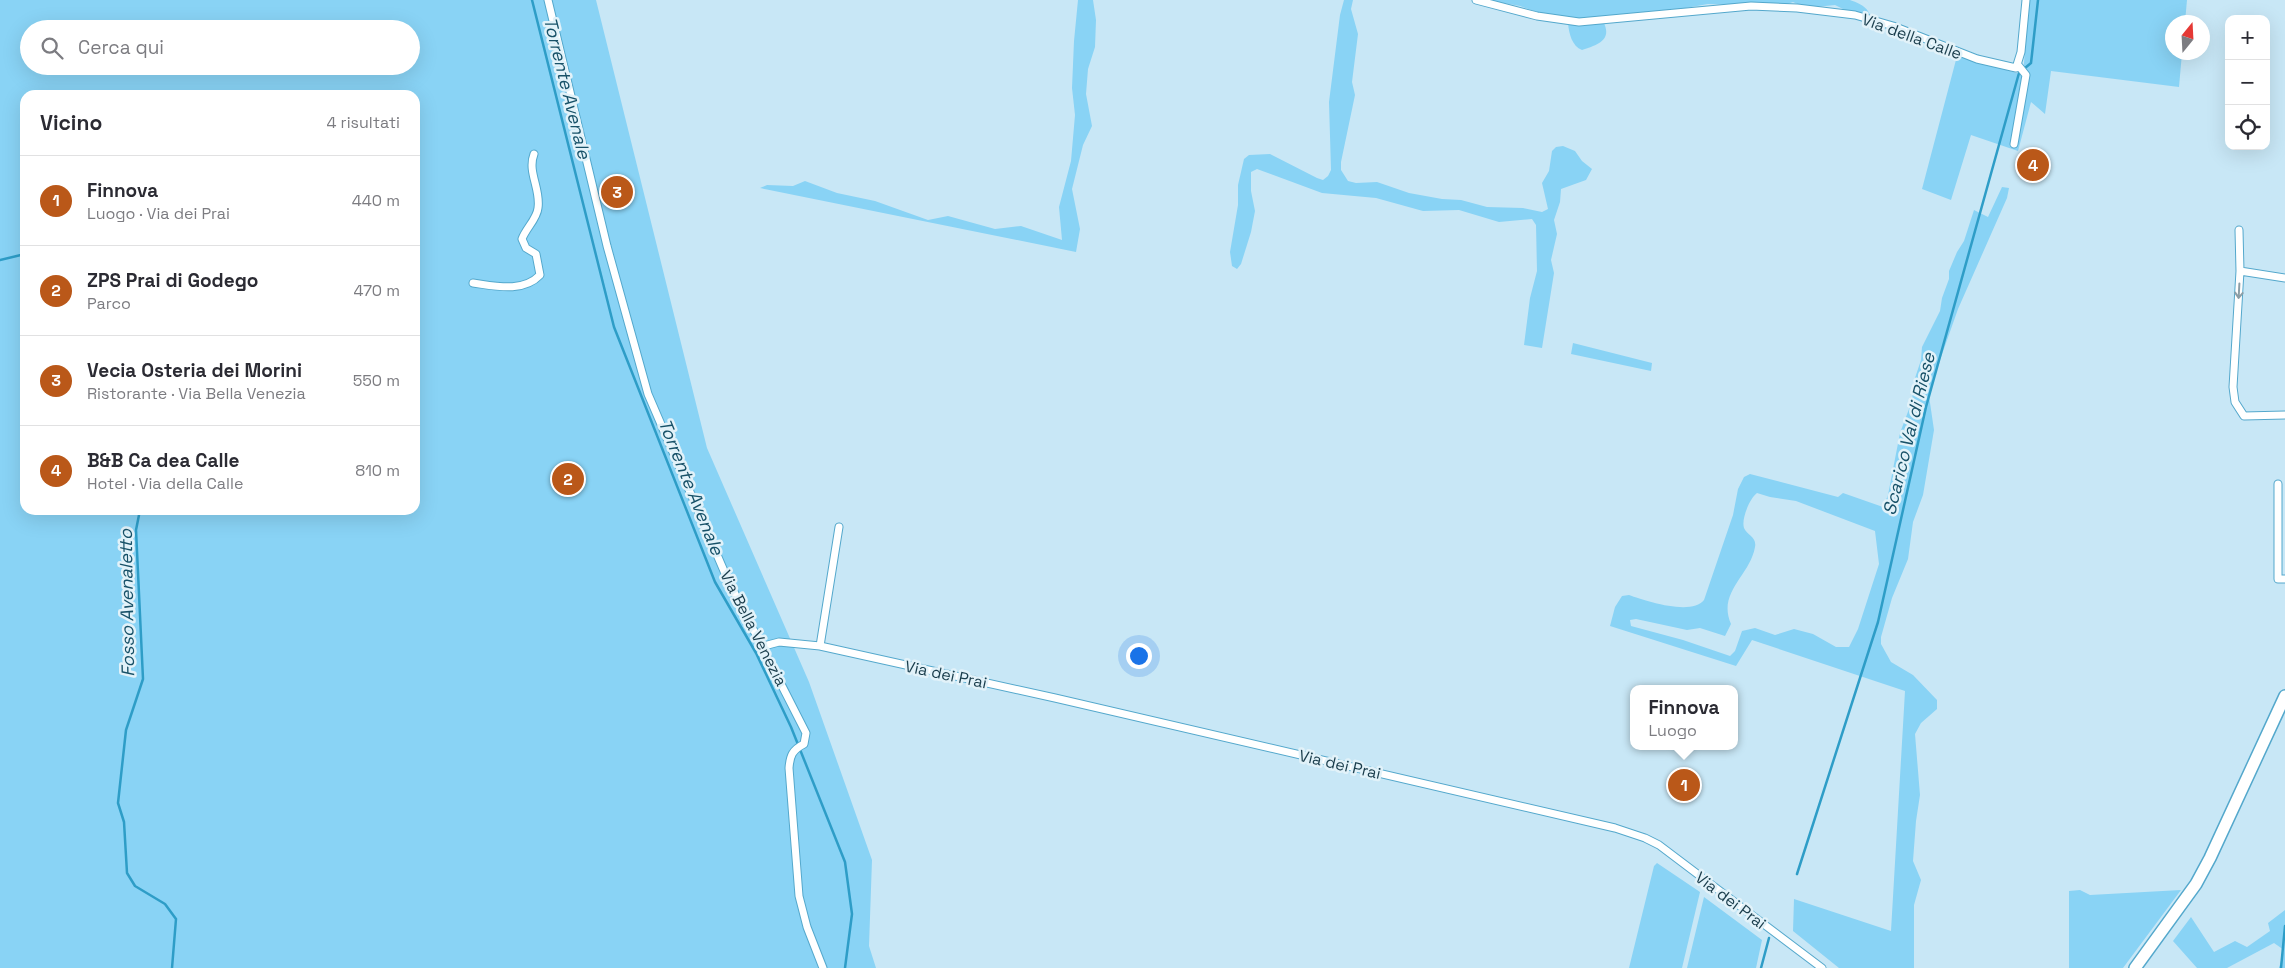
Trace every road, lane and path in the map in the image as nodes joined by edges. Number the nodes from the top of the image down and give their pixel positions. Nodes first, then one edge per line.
1 (548, 0) edge
2 (1476, 0) edge
3 (2026, 0) edge
4 (2018, 65) junction
5 (2014, 144) dead end
6 (534, 154) dead end
7 (2239, 230) dead end
8 (2240, 271) junction
9 (2285, 278) edge
10 (474, 283) dead end
11 (2285, 414) edge
12 (2278, 484) dead end
13 (839, 526) dead end
14 (2285, 579) edge
15 (764, 646) junction
16 (820, 646) junction
17 (2285, 696) edge
18 (823, 968) edge
19 (1822, 968) edge
20 (2135, 968) edge

1 - 15 street, Via Bella Venezia
2 - 4 street, Via della Calle
3 - 4 street
4 - 5 street
6 - 10 street
7 - 8 street
8 - 9 street
8 -> 11 street
12 - 14 street
13 - 16 street
15 - 16 street, Via dei Prai
15 - 18 street, Via Bella Venezia
16 - 19 street, Via dei Prai
17 - 20 main road

